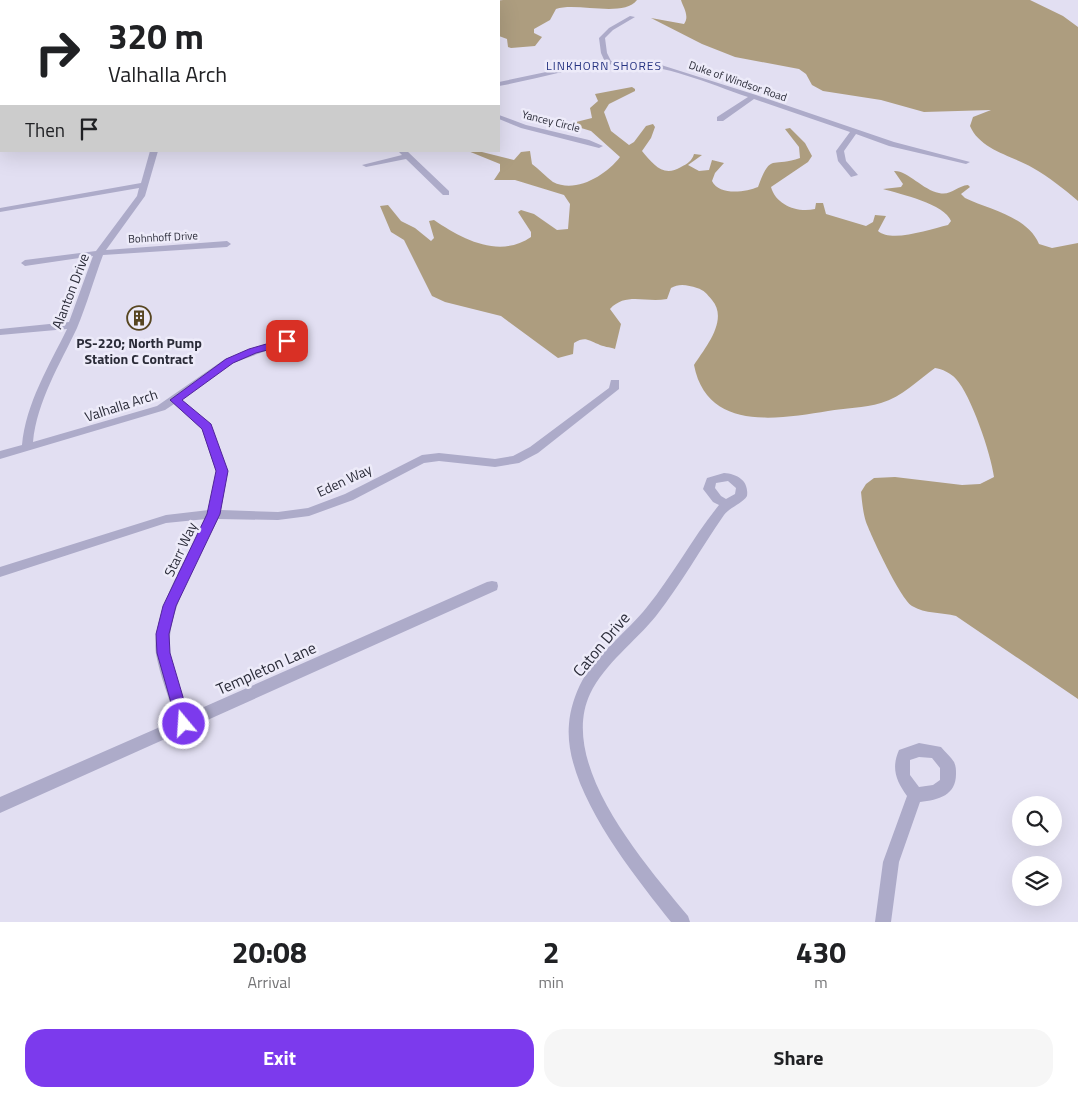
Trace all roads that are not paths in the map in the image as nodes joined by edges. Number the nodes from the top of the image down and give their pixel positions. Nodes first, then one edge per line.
1 (632, 17) dead end
2 (609, 63) junction
3 (500, 84) edge
4 (754, 96) junction
5 (500, 117) edge
6 (720, 119) dead end
7 (854, 132) junction
8 (599, 146) dead end
9 (154, 152) edge
10 (404, 154) edge
11 (966, 162) dead end
12 (366, 165) dead end
13 (854, 174) dead end
14 (144, 185) junction
15 (446, 192) dead end
16 (0, 210) edge
17 (227, 244) dead end
18 (99, 253) junction
19 (25, 263) dead end
20 (73, 325) junction
21 (0, 332) edge
22 (296, 342) dead end
23 (616, 382) dead end
24 (175, 400) junction
25 (27, 447) junction
26 (0, 455) edge
27 (727, 504) junction
28 (214, 514) junction
29 (0, 572) edge
30 (492, 586) dead end
31 (184, 724) junction
32 (915, 795) dead end
33 (0, 805) edge
34 (682, 922) edge
35 (883, 922) edge

1 - 2 street
2 - 3 street, Duke of Windsor Road
2 - 4 street, Duke of Windsor Road
4 - 6 street
4 - 7 street, Duke of Windsor Road
5 - 8 street, Yancey Circle
7 - 11 street, Duke of Windsor Road
7 - 13 street
9 - 14 street, Alanton Drive
10 - 12 street
10 - 15 street
14 - 16 street
14 - 18 street, Alanton Drive
17 - 18 street, Bohnhoff Drive
18 - 19 street, Bohnhoff Drive
18 - 20 street, Alanton Drive
20 - 21 street
20 - 25 street, Alanton Drive
22 - 24 street, Valhalla Arch
23 - 28 street, Eden Way
24 - 25 street, Valhalla Arch
24 - 28 street, Starr Way
25 - 26 street, Valhalla Arch
27 - 27 street, Caton Drive
27 - 34 street, Caton Drive
28 - 29 street, Eden Way
28 - 31 street, Starr Way
30 - 31 street, Templeton Lane
31 - 33 street, Templeton Lane
32 - 35 street

